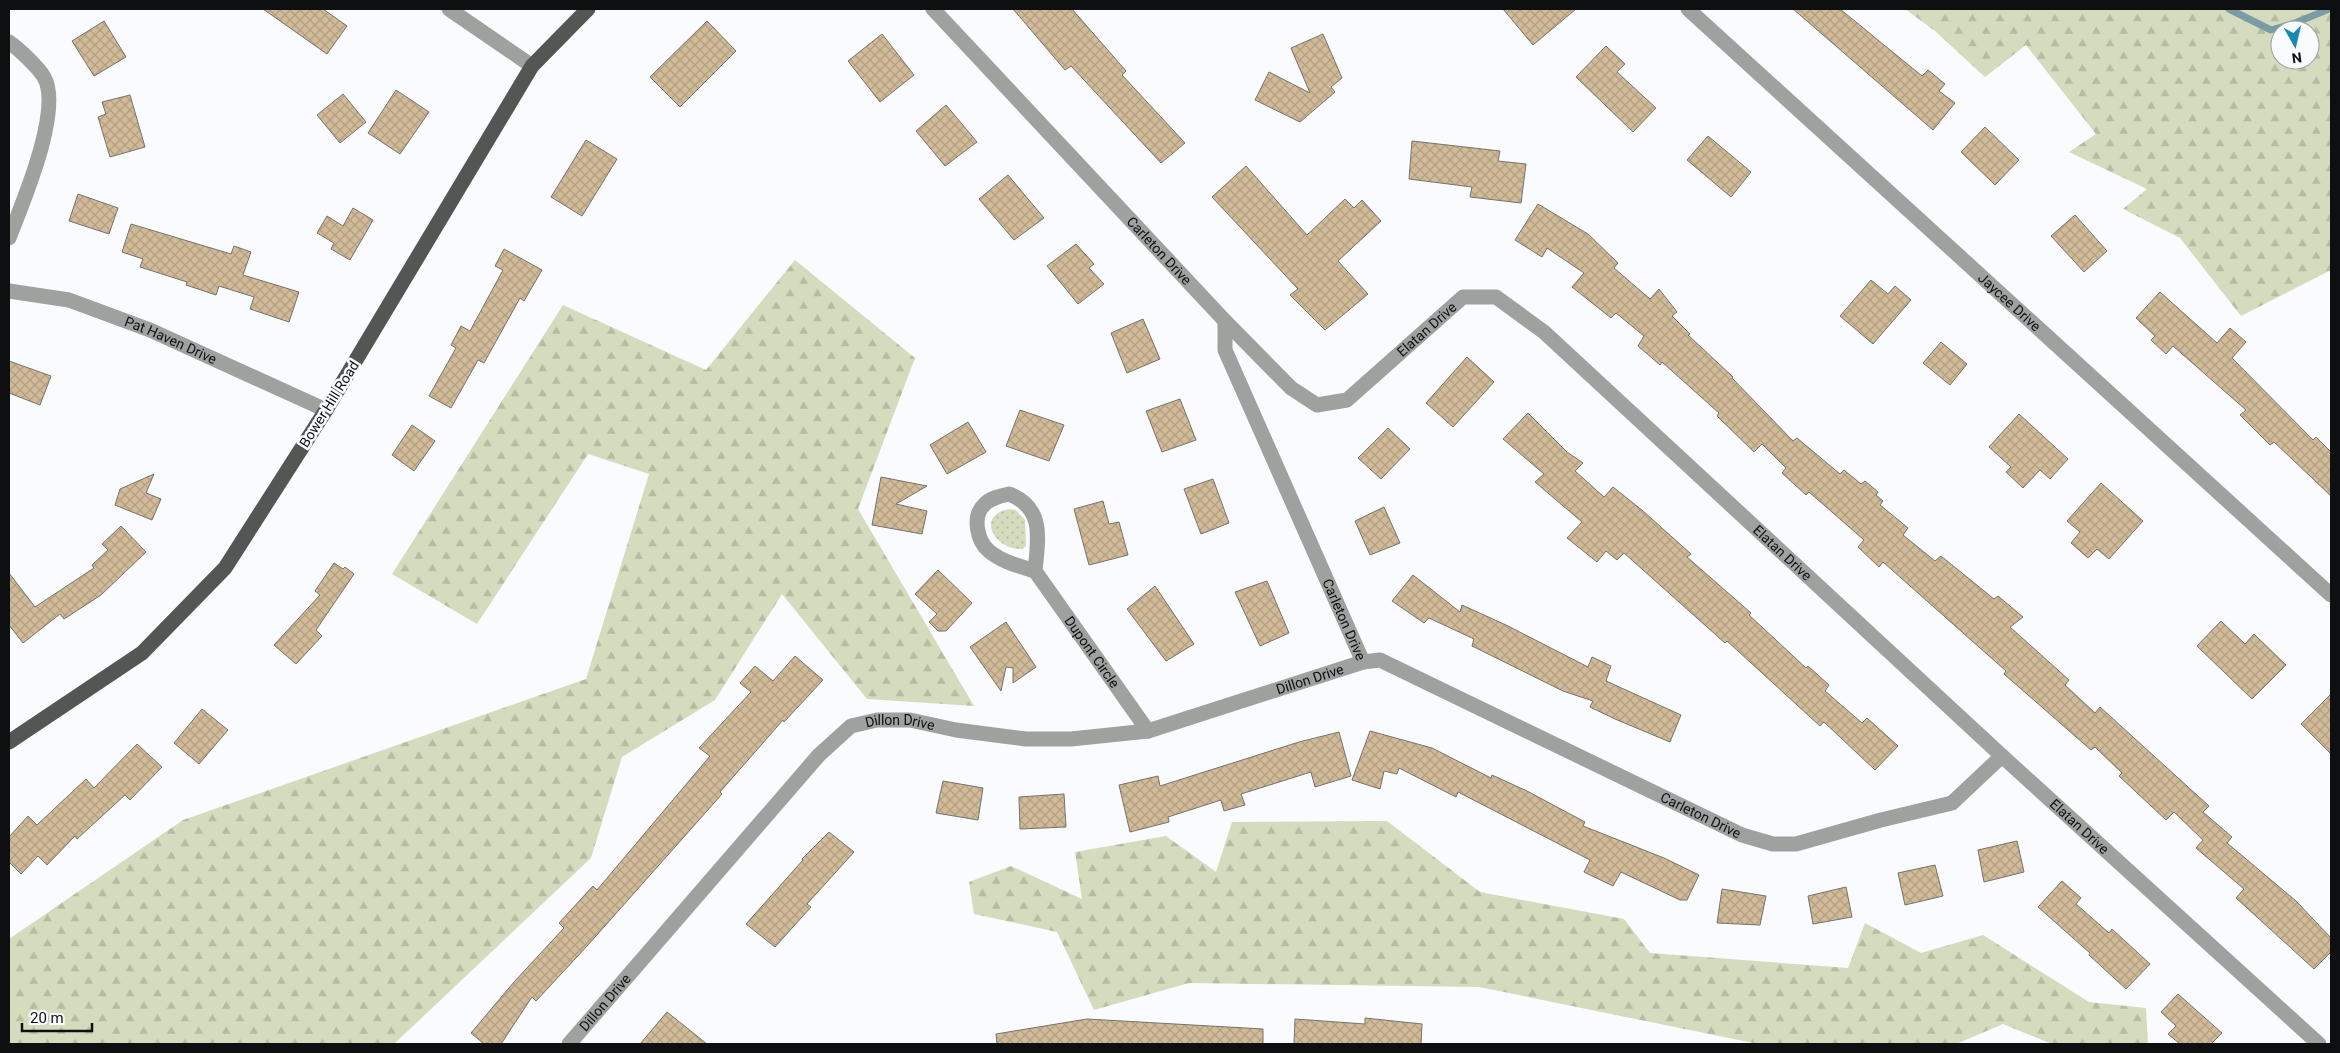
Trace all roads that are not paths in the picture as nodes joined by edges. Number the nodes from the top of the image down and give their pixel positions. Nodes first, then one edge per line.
1 (449, 9) edge
2 (588, 9) edge
3 (933, 9) edge
4 (1688, 9) edge
5 (9, 42) edge
6 (532, 66) junction
7 (9, 238) edge
8 (9, 291) edge
9 (1225, 321) junction
10 (326, 410) junction
11 (1035, 571) junction
12 (2331, 595) edge
13 (1363, 662) junction
14 (1148, 731) junction
15 (9, 742) edge
16 (2002, 756) junction
17 (569, 1044) edge
18 (2319, 1044) edge

1 - 6 street
2 - 6 main road, Bower Hill Road
3 - 9 street, Carleton Drive
4 - 12 street, Jaycee Drive
5 - 7 street
6 - 10 main road, Bower Hill Road
8 - 10 street, Pat Haven Drive
9 - 13 street, Carleton Drive
9 - 16 street, Elatan Drive
10 - 15 main road, Bower Hill Road
11 - 11 street
11 - 14 street, Dupont Circle
13 - 14 street, Dillon Drive
13 - 16 street, Carleton Drive
14 - 17 street, Dillon Drive
16 - 18 street, Elatan Drive

